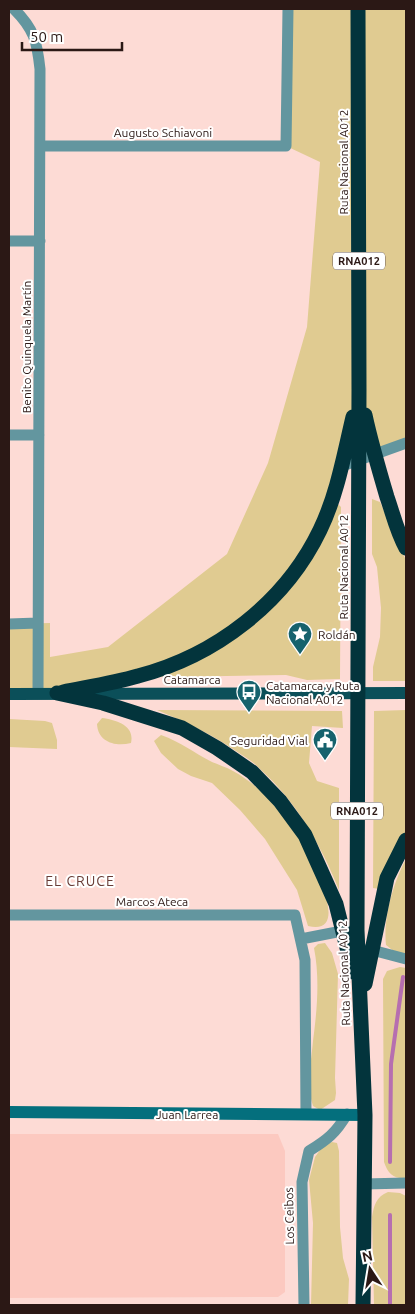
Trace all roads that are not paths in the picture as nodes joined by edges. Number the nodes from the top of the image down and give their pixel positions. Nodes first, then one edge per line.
1 (14, 9) edge
2 (288, 9) edge
3 (358, 9) edge
4 (9, 13) edge
5 (40, 146) junction
6 (9, 241) edge
7 (40, 241) junction
8 (359, 389) junction
9 (9, 435) edge
10 (39, 435) junction
11 (406, 443) edge
12 (374, 453) junction
13 (359, 459) junction
14 (342, 466) junction
15 (406, 548) edge
16 (38, 623) junction
17 (9, 624) edge
18 (38, 693) junction
19 (57, 693) junction
20 (358, 693) junction
21 (406, 693) edge
22 (9, 694) edge
23 (406, 840) edge
24 (9, 915) edge
25 (342, 931) junction
26 (301, 939) junction
27 (359, 951) junction
28 (406, 959) edge
29 (9, 1112) edge
30 (306, 1114) junction
31 (347, 1114) junction
32 (365, 1115) junction
33 (406, 1183) edge
34 (364, 1184) junction
35 (304, 1305) edge
36 (363, 1305) edge

1 - 4 street
1 - 5 street, Benito Quinquela Martín
2 - 5 street, Augusto Schiavoni
3 - 8 highway, Ruta Nacional A012 / RNA012
5 - 7 street, Benito Quinquela Martín
6 - 7 street
7 - 10 street, Benito Quinquela Martín
8 - 12 highway
8 - 13 highway, Ruta Nacional A012 / RNA012
8 - 14 highway
9 - 10 street
10 - 16 street, Benito Quinquela Martín
11 - 12 street
12 - 13 street
12 - 15 highway
13 - 14 street
13 - 20 highway, Ruta Nacional A012 / RNA012
14 - 19 highway
16 - 17 street
16 - 18 street, Benito Quinquela Martín
18 - 19 main road, Catamarca
18 - 22 main road, Catamarca
19 - 20 main road, Catamarca
19 - 25 highway
20 - 21 main road, Catamarca
20 - 27 highway, Ruta Nacional A012 / RNA012
23 - 27 highway
24 - 26 street, Marcos Ateca
25 - 26 street
25 - 27 highway
26 - 30 street
27 - 28 street
27 - 32 highway, Ruta Nacional A012 / RNA012
29 - 30 street, Juan Larrea
30 - 31 street, Juan Larrea
31 - 32 street, Juan Larrea
31 - 35 street, Los Ceibos
32 - 34 highway, Ruta Nacional A012 / RNA012
33 - 34 street
34 - 36 highway, Ruta Nacional A012 / RNA012

